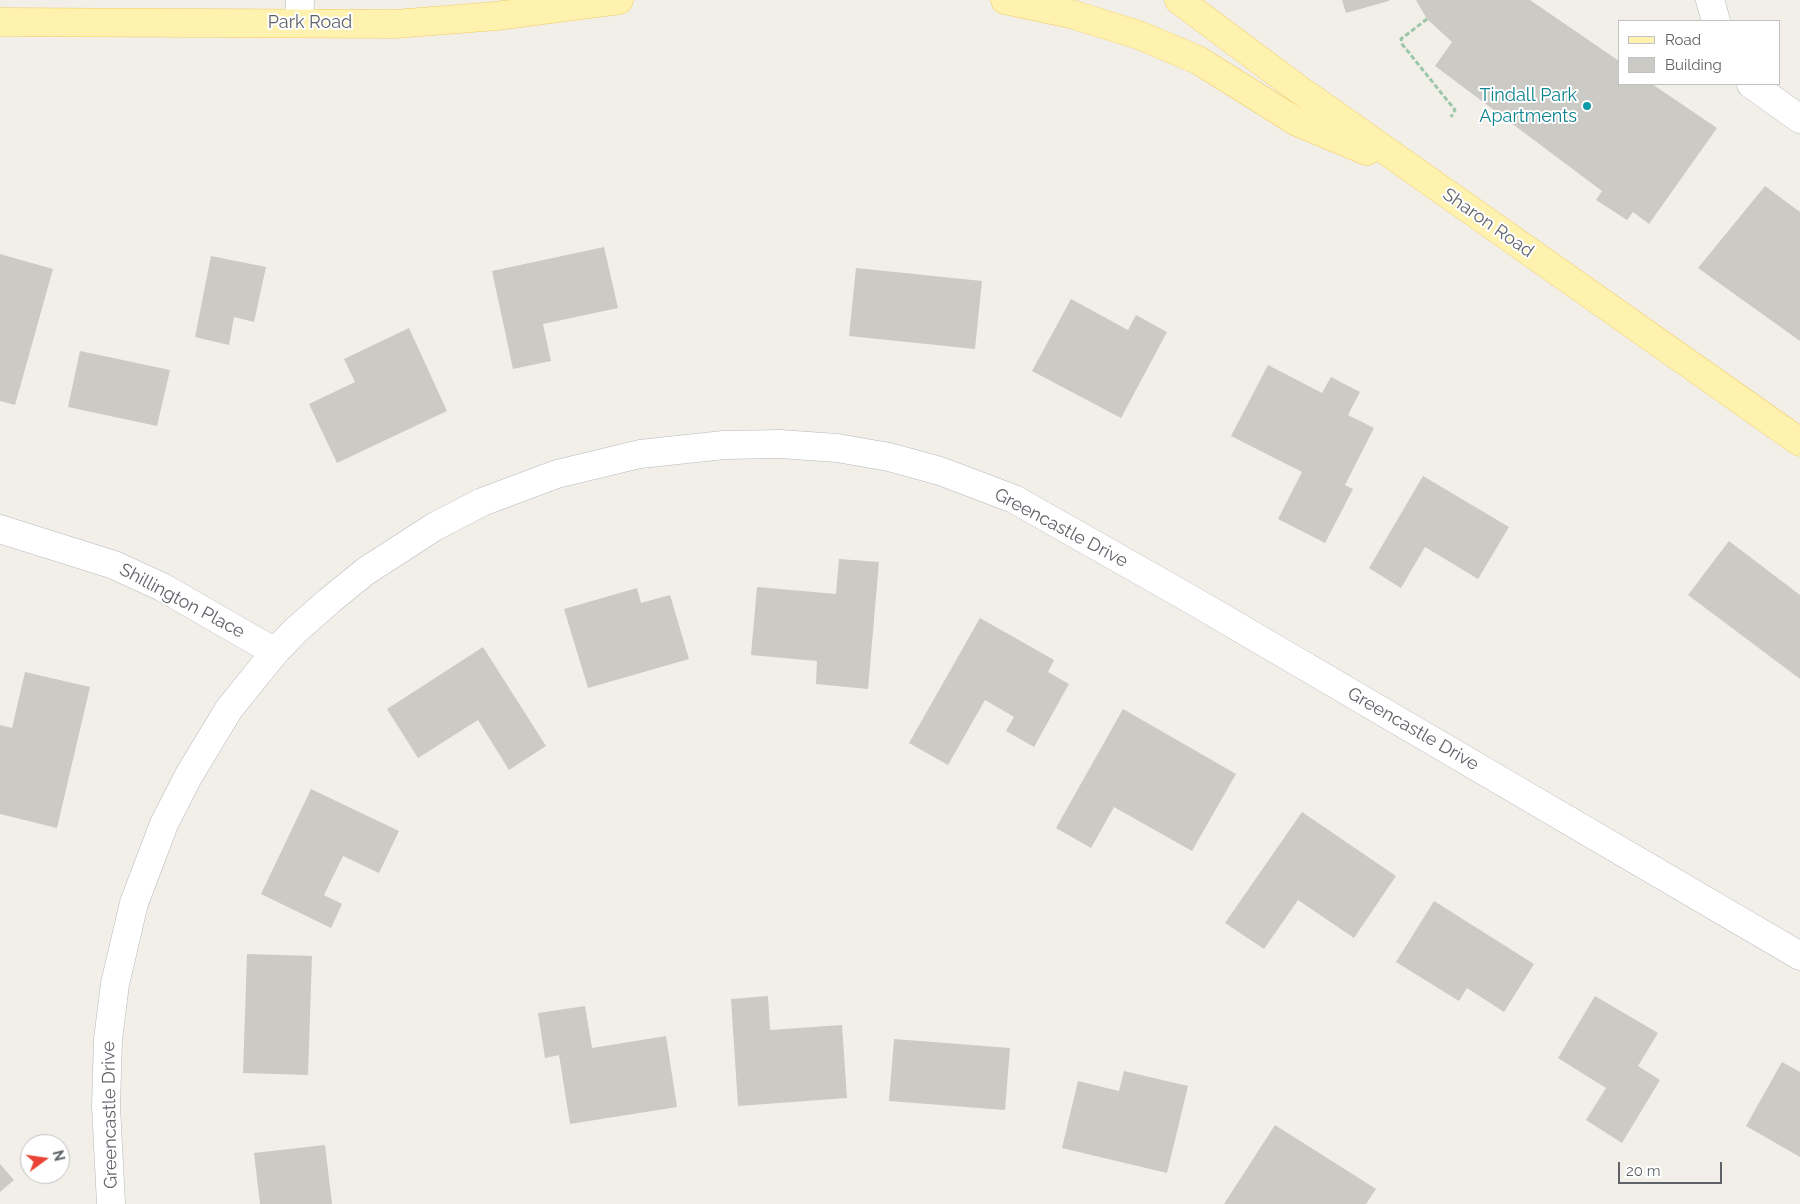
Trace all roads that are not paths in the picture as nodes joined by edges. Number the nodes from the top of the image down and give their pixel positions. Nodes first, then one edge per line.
1 (619, 0) edge
2 (1005, 0) edge
3 (1179, 0) edge
4 (1203, 0) edge
5 (1710, 0) edge
6 (299, 12) edge
7 (1716, 20) edge
8 (0, 22) edge
9 (1249, 52) junction
10 (1752, 85) edge
11 (1800, 119) edge
12 (1414, 171) junction
13 (1800, 442) edge
14 (0, 529) edge
15 (276, 652) junction
16 (1800, 956) edge
17 (111, 1204) edge

1 - 6 main road, Park Road
2 - 12 main road
3 - 9 main road, Sharon Road
4 - 9 main road
5 - 7 street
6 - 8 main road, Park Road
9 - 12 main road, Sharon Road
10 - 11 street
12 - 13 main road, Sharon Road
14 - 15 street, Shillington Place
15 - 16 street, Greencastle Drive
15 - 17 street, Greencastle Drive

